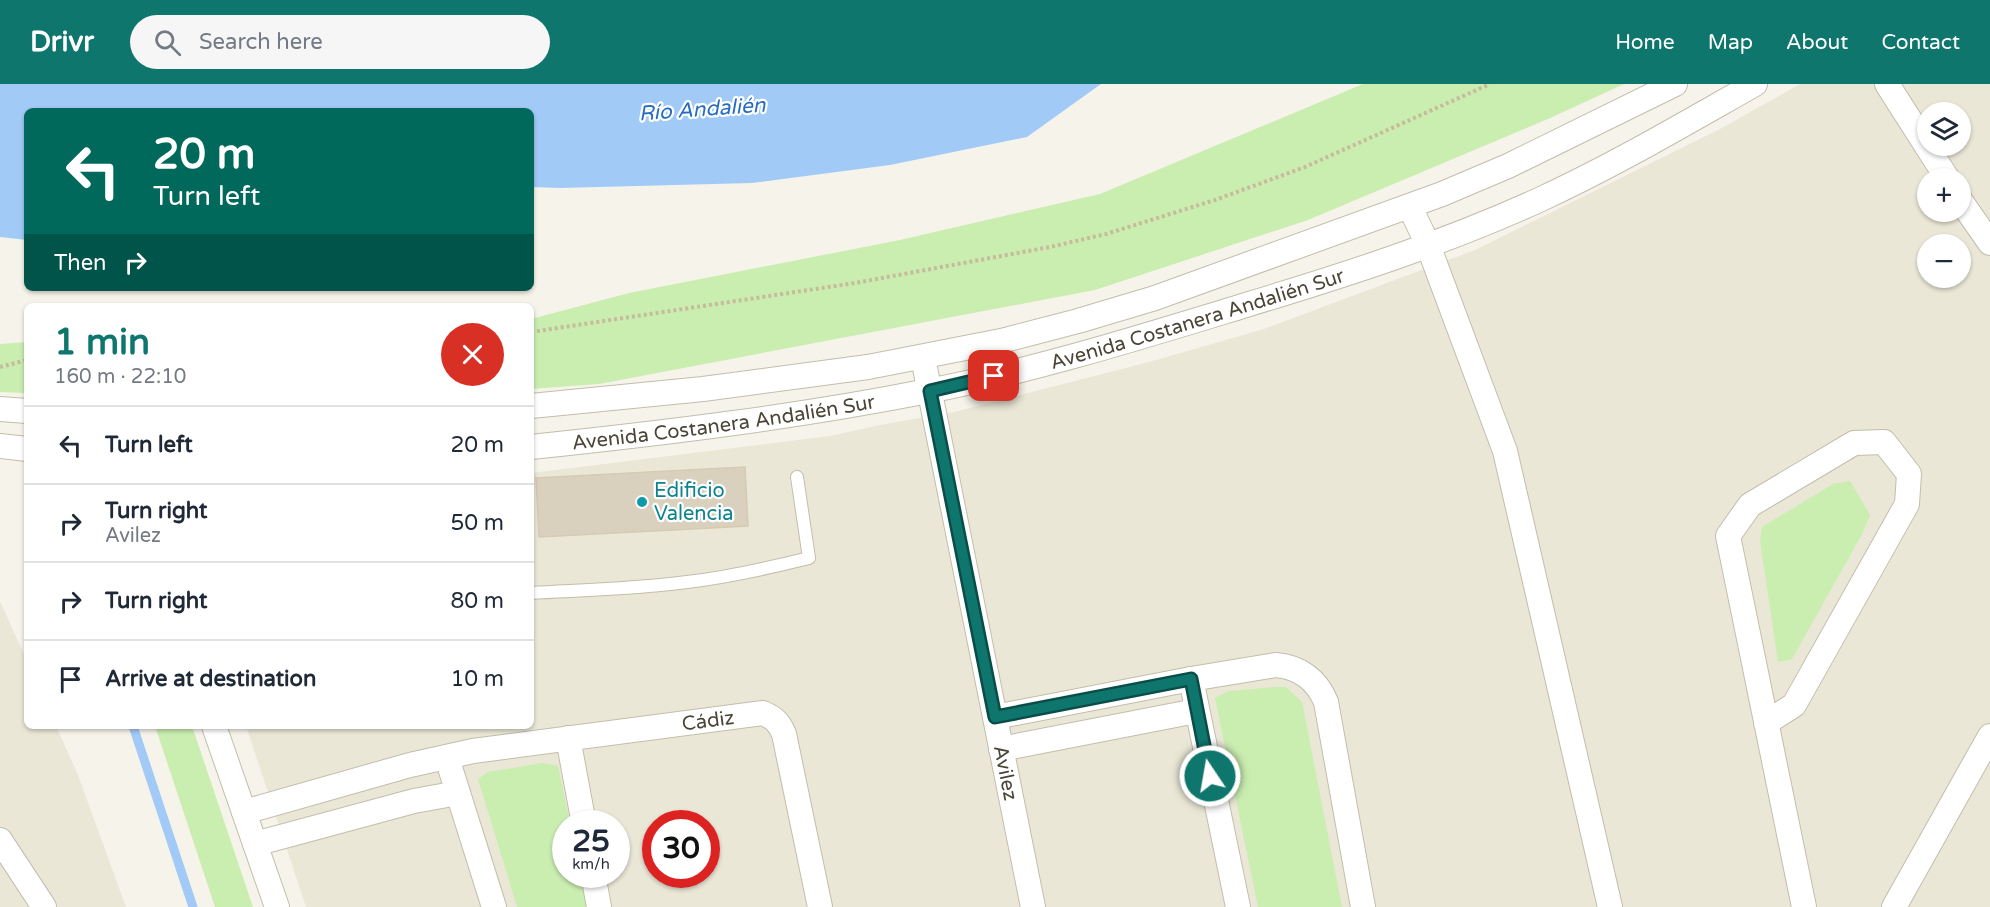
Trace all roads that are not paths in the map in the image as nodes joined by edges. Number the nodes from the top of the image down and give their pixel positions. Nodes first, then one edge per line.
1 (1675, 84) edge
2 (1755, 84) edge
3 (1887, 84) edge
4 (1941, 168) edge
5 (1410, 207) junction
6 (1971, 216) edge
7 (1990, 243) edge
8 (1428, 245) junction
9 (922, 358) junction
10 (930, 391) junction
11 (534, 406) edge
12 (1, 409) edge
13 (24, 411) edge
14 (0, 446) edge
15 (534, 447) edge
16 (24, 449) edge
17 (797, 477) dead end
18 (534, 593) edge
19 (1191, 679) junction
20 (1196, 711) junction
21 (995, 717) junction
22 (1766, 723) junction
23 (215, 729) edge
24 (1990, 736) edge
25 (568, 738) junction
26 (1001, 749) junction
27 (447, 758) junction
28 (458, 793) junction
29 (581, 810) edge
30 (244, 812) junction
31 (0, 840) edge
32 (255, 843) junction
33 (596, 888) edge
34 (44, 907) edge
35 (277, 907) edge
36 (495, 907) edge
37 (599, 907) edge
38 (820, 907) edge
39 (1033, 907) edge
40 (1238, 907) edge
41 (1363, 907) edge
42 (1610, 907) edge
43 (1804, 907) edge
44 (1894, 907) edge

1 - 5 street, Avenida Costanera Andalién Sur
2 - 8 street, Avenida Costanera Andalién Sur
3 - 4 street
5 - 8 street
5 - 9 street, Avenida Costanera Andalién Sur
6 - 7 street
8 - 10 street, Avenida Costanera Andalién Sur
8 - 42 street
9 - 10 street, Avilez
9 - 11 street, Avenida Costanera Andalién Sur
10 - 15 street, Avenida Costanera Andalién Sur
10 - 21 street, Avilez
12 - 13 street
14 - 16 street
17 - 18 lane
19 - 20 street
19 - 21 street
19 - 41 street
20 - 26 street
20 - 40 street
21 - 26 street, Avilez
22 - 22 street
22 - 43 street
23 - 30 street
24 - 44 street
25 - 27 street, Cádiz
25 - 29 street
25 - 38 street, Cádiz
26 - 39 street, Avilez
27 - 28 street
27 - 30 street, Cádiz
28 - 32 street
28 - 36 street
30 - 32 street
31 - 34 street
32 - 35 street
33 - 37 street

